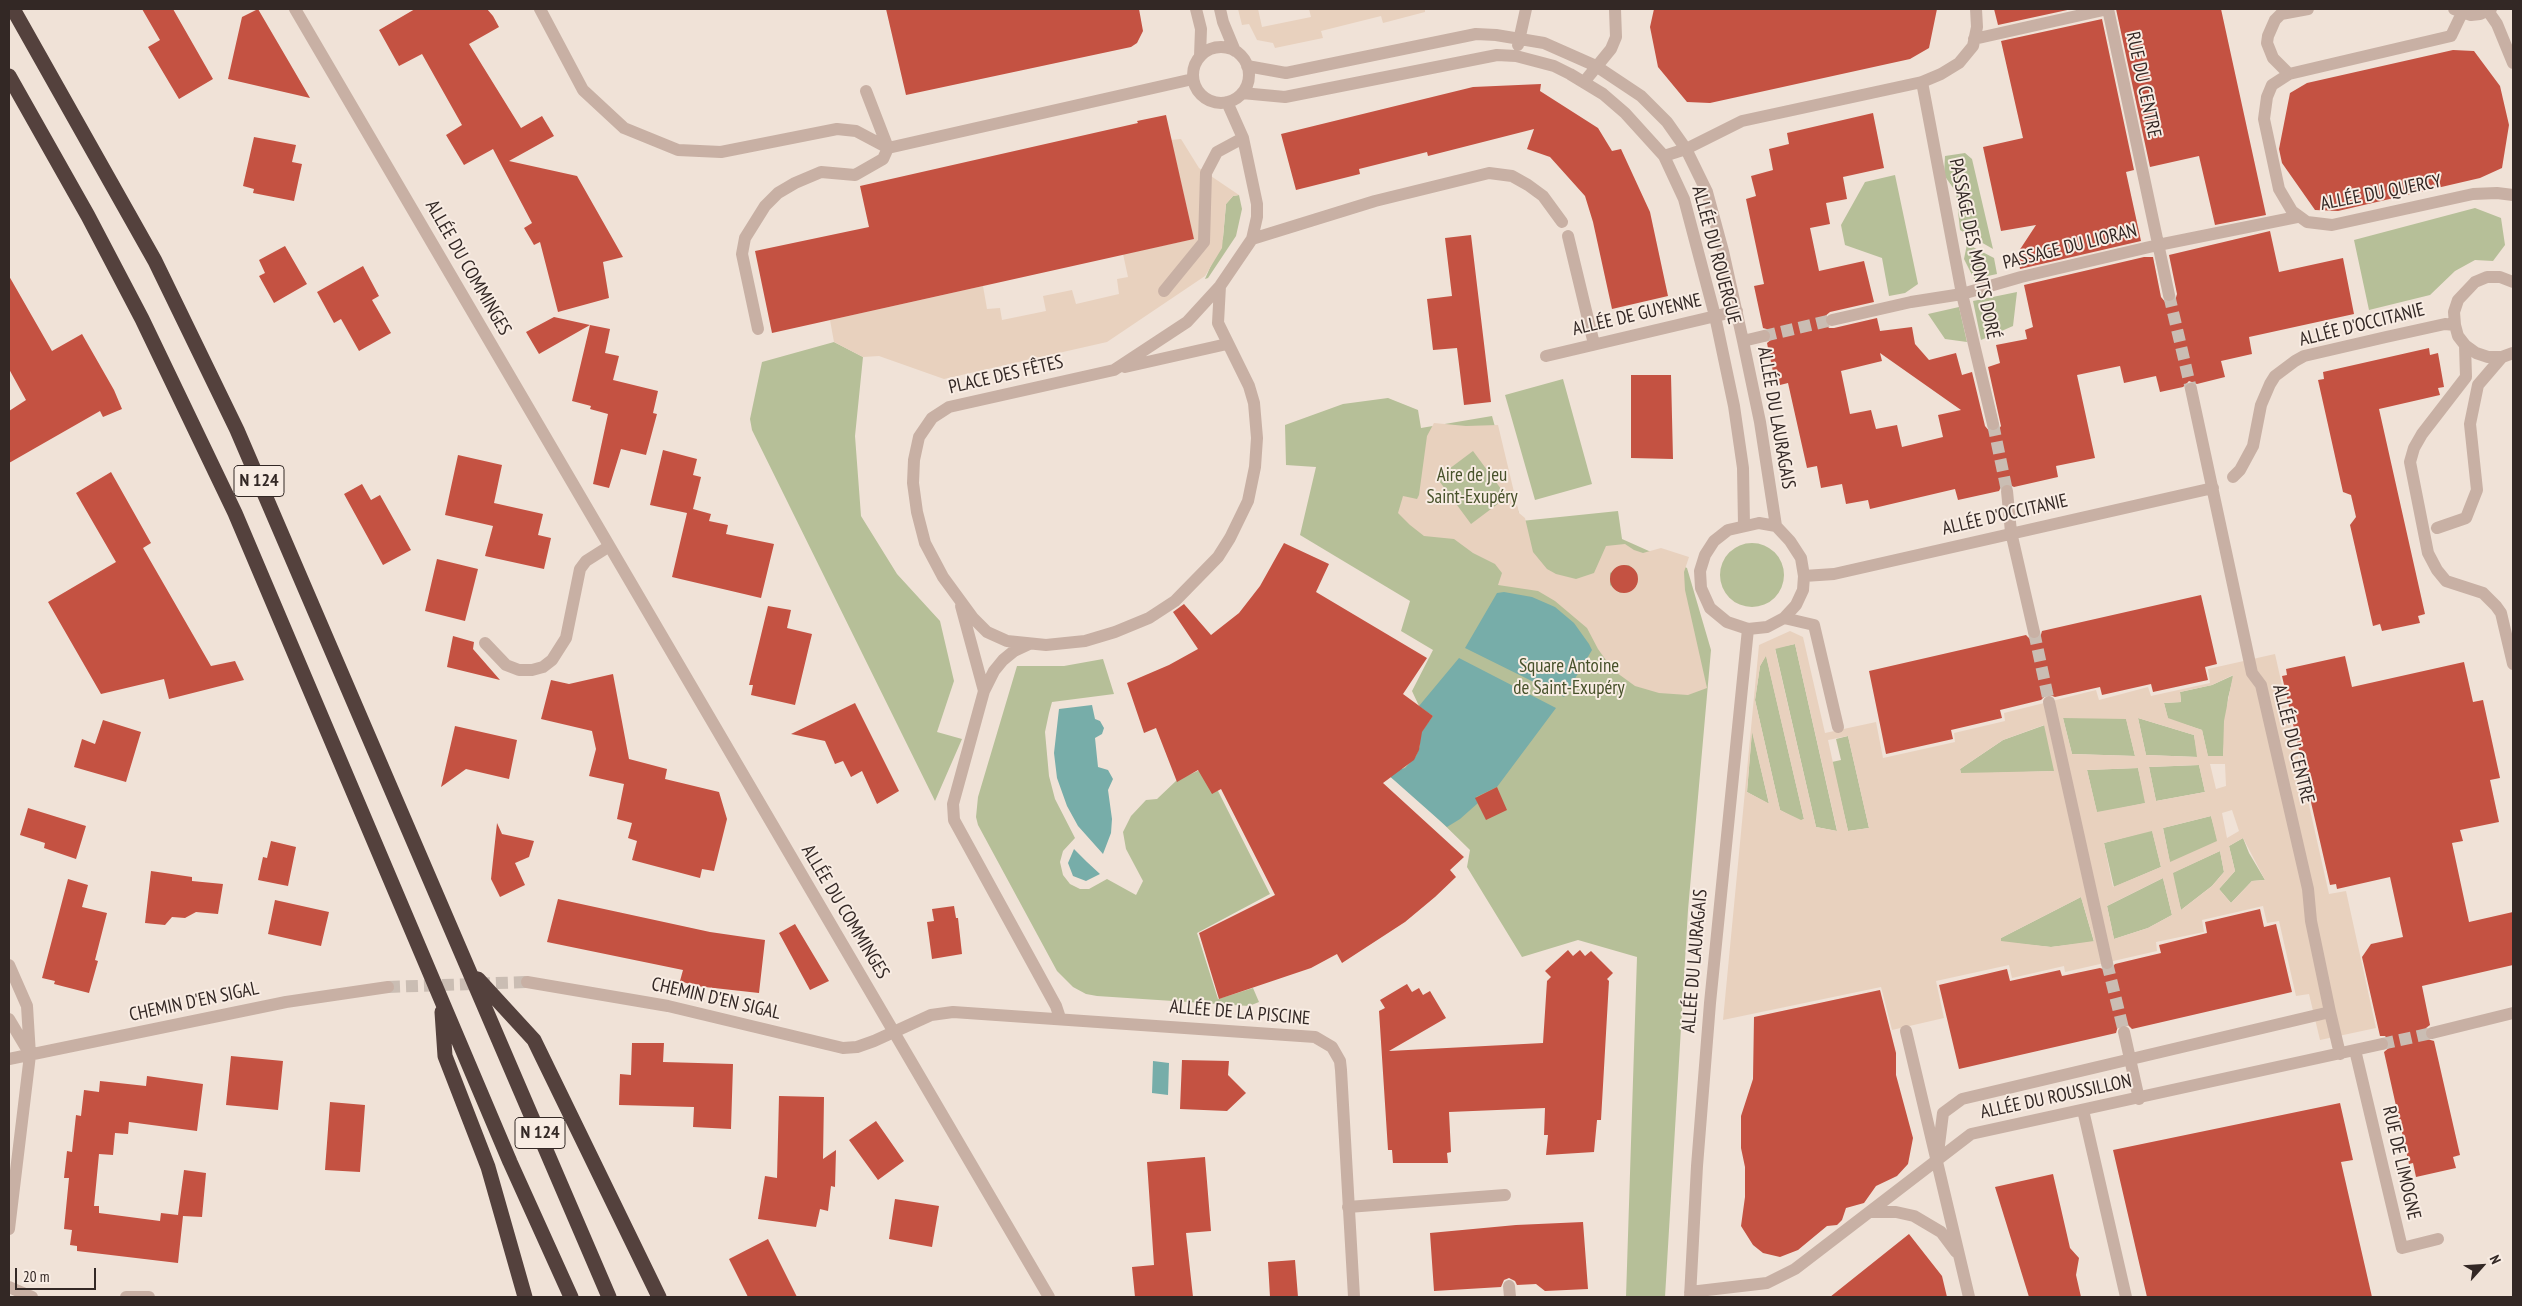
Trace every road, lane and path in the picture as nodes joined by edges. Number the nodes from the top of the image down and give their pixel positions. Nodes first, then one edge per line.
1 (13, 9) edge
2 (295, 9) edge
3 (540, 9) edge
4 (1196, 9) edge
5 (1220, 9) edge
6 (1526, 9) edge
7 (1615, 9) edge
8 (1976, 9) edge
9 (2108, 9) edge
10 (2308, 9) edge
11 (2489, 10) edge
12 (2458, 11) edge
13 (2280, 12) edge
14 (1520, 37) junction
15 (1974, 39) junction
16 (1235, 51) junction
17 (1200, 56) junction
18 (1516, 56) junction
19 (2513, 63) edge
20 (1247, 66) junction
21 (1596, 66) junction
22 (2289, 74) junction
23 (9, 76) edge
24 (1193, 79) junction
25 (1584, 82) junction
26 (1922, 82) junction
27 (866, 91) dead end
28 (1242, 93) junction
29 (1228, 102) junction
30 (1243, 138) junction
31 (888, 148) junction
32 (1686, 149) junction
33 (1664, 156) junction
34 (2513, 196) edge
35 (2297, 217) junction
36 (1562, 222) dead end
37 (1568, 236) dead end
38 (1252, 239) junction
39 (2158, 245) junction
40 (2513, 280) edge
41 (1220, 286) junction
42 (1164, 291) dead end
43 (1962, 294) junction
44 (2169, 295) tunnel mouth
45 (1737, 311) junction
46 (1714, 316) junction
47 (1832, 320) tunnel mouth
48 (2454, 325) junction
49 (758, 329) dead end
50 (1764, 336) tunnel mouth
51 (1743, 341) junction
52 (1227, 344) junction
53 (1594, 344) junction
54 (2465, 345) junction
55 (2508, 355) edge
56 (1546, 356) dead end
57 (1114, 370) junction
58 (2191, 389) tunnel mouth
59 (1993, 424) tunnel mouth
60 (2233, 477) dead end
61 (2213, 488) junction
62 (2007, 492) tunnel mouth
63 (1744, 525) junction
64 (1776, 526) junction
65 (2437, 528) dead end
66 (2010, 532) junction
67 (608, 547) junction
68 (1804, 576) junction
69 (960, 601) junction
70 (1784, 618) junction
71 (1748, 629) junction
72 (2034, 632) tunnel mouth
73 (485, 644) dead end
74 (1030, 644) junction
75 (2513, 664) edge
76 (984, 691) junction
77 (2049, 702) tunnel mouth
78 (1838, 727) dead end
79 (2107, 963) tunnel mouth
80 (9, 965) edge
81 (470, 970) junction
82 (527, 982) tunnel mouth
83 (388, 987) tunnel mouth
84 (441, 998) junction
85 (2330, 1012) junction
86 (2513, 1014) edge
87 (1060, 1018) junction
88 (9, 1020) edge
89 (894, 1031) junction
90 (1906, 1031) dead end
91 (2124, 1032) tunnel mouth
92 (2432, 1033) tunnel mouth
93 (2382, 1044) tunnel mouth
94 (2355, 1050) junction
95 (2340, 1054) junction
96 (30, 1056) junction
97 (2131, 1058) junction
98 (9, 1059) edge
99 (2140, 1099) junction
100 (2083, 1110) junction
101 (1937, 1161) junction
102 (1505, 1196) dead end
103 (1348, 1207) junction
104 (1871, 1212) junction
105 (9, 1229) edge
106 (2438, 1239) dead end
107 (1959, 1256) junction
108 (9, 1286) edge
109 (1690, 1294) edge
110 (32, 1297) edge
111 (126, 1297) edge
112 (149, 1297) edge
113 (525, 1297) edge
114 (571, 1297) edge
115 (609, 1297) edge
116 (659, 1297) edge
117 (1049, 1297) edge
118 (1354, 1297) edge
119 (1969, 1297) edge
120 (2126, 1297) edge

1 - 81 highway, N 124
2 - 67 street, ALLÉE DU COMMINGES
3 - 31 street
4 - 17 street
5 - 16 street
6 - 14 street
7 - 21 street
8 - 15 street
9 - 15 street
9 - 39 street, RUE DU CENTRE
10 - 13 street
11 - 12 street, ALLÉE DU QUERCY
11 - 19 street, ALLÉE DU QUERCY
12 - 22 street, ALLÉE DU QUERCY
13 - 22 street
14 - 18 street
14 - 20 street
14 - 21 street
15 - 26 street
16 - 17 street
16 - 20 street
17 - 24 street
18 - 25 street, ALLÉE DU ROUERGUE
18 - 28 street, ALLÉE DU ROUERGUE
20 - 28 street
21 - 25 street
21 - 32 street, ALLÉE DU LAURAGAIS
22 - 35 street, ALLÉE DU QUERCY
23 - 84 highway, N 124
24 - 29 street
24 - 31 street
25 - 33 street, ALLÉE DU ROUERGUE
26 - 32 street
26 - 43 street, PASSAGE DES MONTS DORÉ
27 - 31 street
28 - 29 street
29 - 30 street
30 - 38 street
30 - 42 street
31 - 49 street
32 - 33 street
32 - 45 street, ALLÉE DU LAURAGAIS
33 - 46 street, ALLÉE DU ROUERGUE
34 - 35 street, ALLÉE DU QUERCY
35 - 39 street, PASSAGE DU LIORAN
36 - 38 street
37 - 53 street
38 - 41 street
39 - 43 street, PASSAGE DU LIORAN
39 - 44 street
40 - 48 street
41 - 52 street, PLACE DES FÊTES
41 - 57 street, PLACE DES FÊTES
43 - 47 street, PASSAGE DU LIORAN
43 - 59 street, PASSAGE DES MONTS DORÉ
45 - 46 street, ALLÉE DE GUYENNE
45 - 51 street, ALLÉE DU LAURAGAIS
46 - 53 street, ALLÉE DE GUYENNE
46 - 63 street, ALLÉE DU ROUERGUE
48 - 54 street
48 - 60 street, ALLÉE D'OCCITANIE
50 - 51 street
51 - 64 street, ALLÉE DU LAURAGAIS
52 - 57 street
52 - 74 street, PLACE DES FÊTES
53 - 56 street, ALLÉE DE GUYENNE
54 - 55 street
54 - 75 street
55 - 65 street
57 - 69 street, PLACE DES FÊTES
58 - 61 street
61 - 66 street, ALLÉE D'OCCITANIE
61 - 85 street, ALLÉE DU CENTRE
62 - 66 street
63 - 64 street
63 - 71 street
64 - 68 street
66 - 68 street, ALLÉE D'OCCITANIE
66 - 72 street
67 - 73 street
67 - 89 street, ALLÉE DU COMMINGES
68 - 70 street
69 - 74 street, PLACE DES FÊTES
69 - 76 street
70 - 71 street
70 - 78 street
71 - 109 street, ALLÉE DU LAURAGAIS
74 - 76 street
76 - 87 street
77 - 79 street
80 - 96 street
81 - 115 highway, N 124
81 - 116 highway
82 - 89 street, CHEMIN D'EN SIGAL
83 - 96 street, CHEMIN D'EN SIGAL
84 - 113 highway
84 - 114 highway, N 124
85 - 95 street, ALLÉE DU CENTRE
85 - 97 street
86 - 92 street
87 - 89 street, ALLÉE DE LA PISCINE
87 - 103 street, ALLÉE DE LA PISCINE
88 - 96 street
89 - 117 street, ALLÉE DU COMMINGES
90 - 101 street
91 - 97 street
93 - 94 street, ALLÉE DU ROUSSILLON
94 - 95 street, ALLÉE DU ROUSSILLON
94 - 106 street, RUE DE LIMOGNE
95 - 99 street, ALLÉE DU ROUSSILLON
96 - 98 street, CHEMIN D'EN SIGAL
96 - 105 street
97 - 99 street
97 - 101 street
99 - 100 street, ALLÉE DU ROUSSILLON
100 - 101 street, ALLÉE DU ROUSSILLON
100 - 120 street
101 - 104 street, ALLÉE DU ROUSSILLON
101 - 107 street
102 - 103 street
103 - 118 street, ALLÉE DE LA PISCINE
104 - 107 street
104 - 109 street, ALLÉE DU ROUSSILLON
107 - 119 street
108 - 110 street
111 - 112 street

